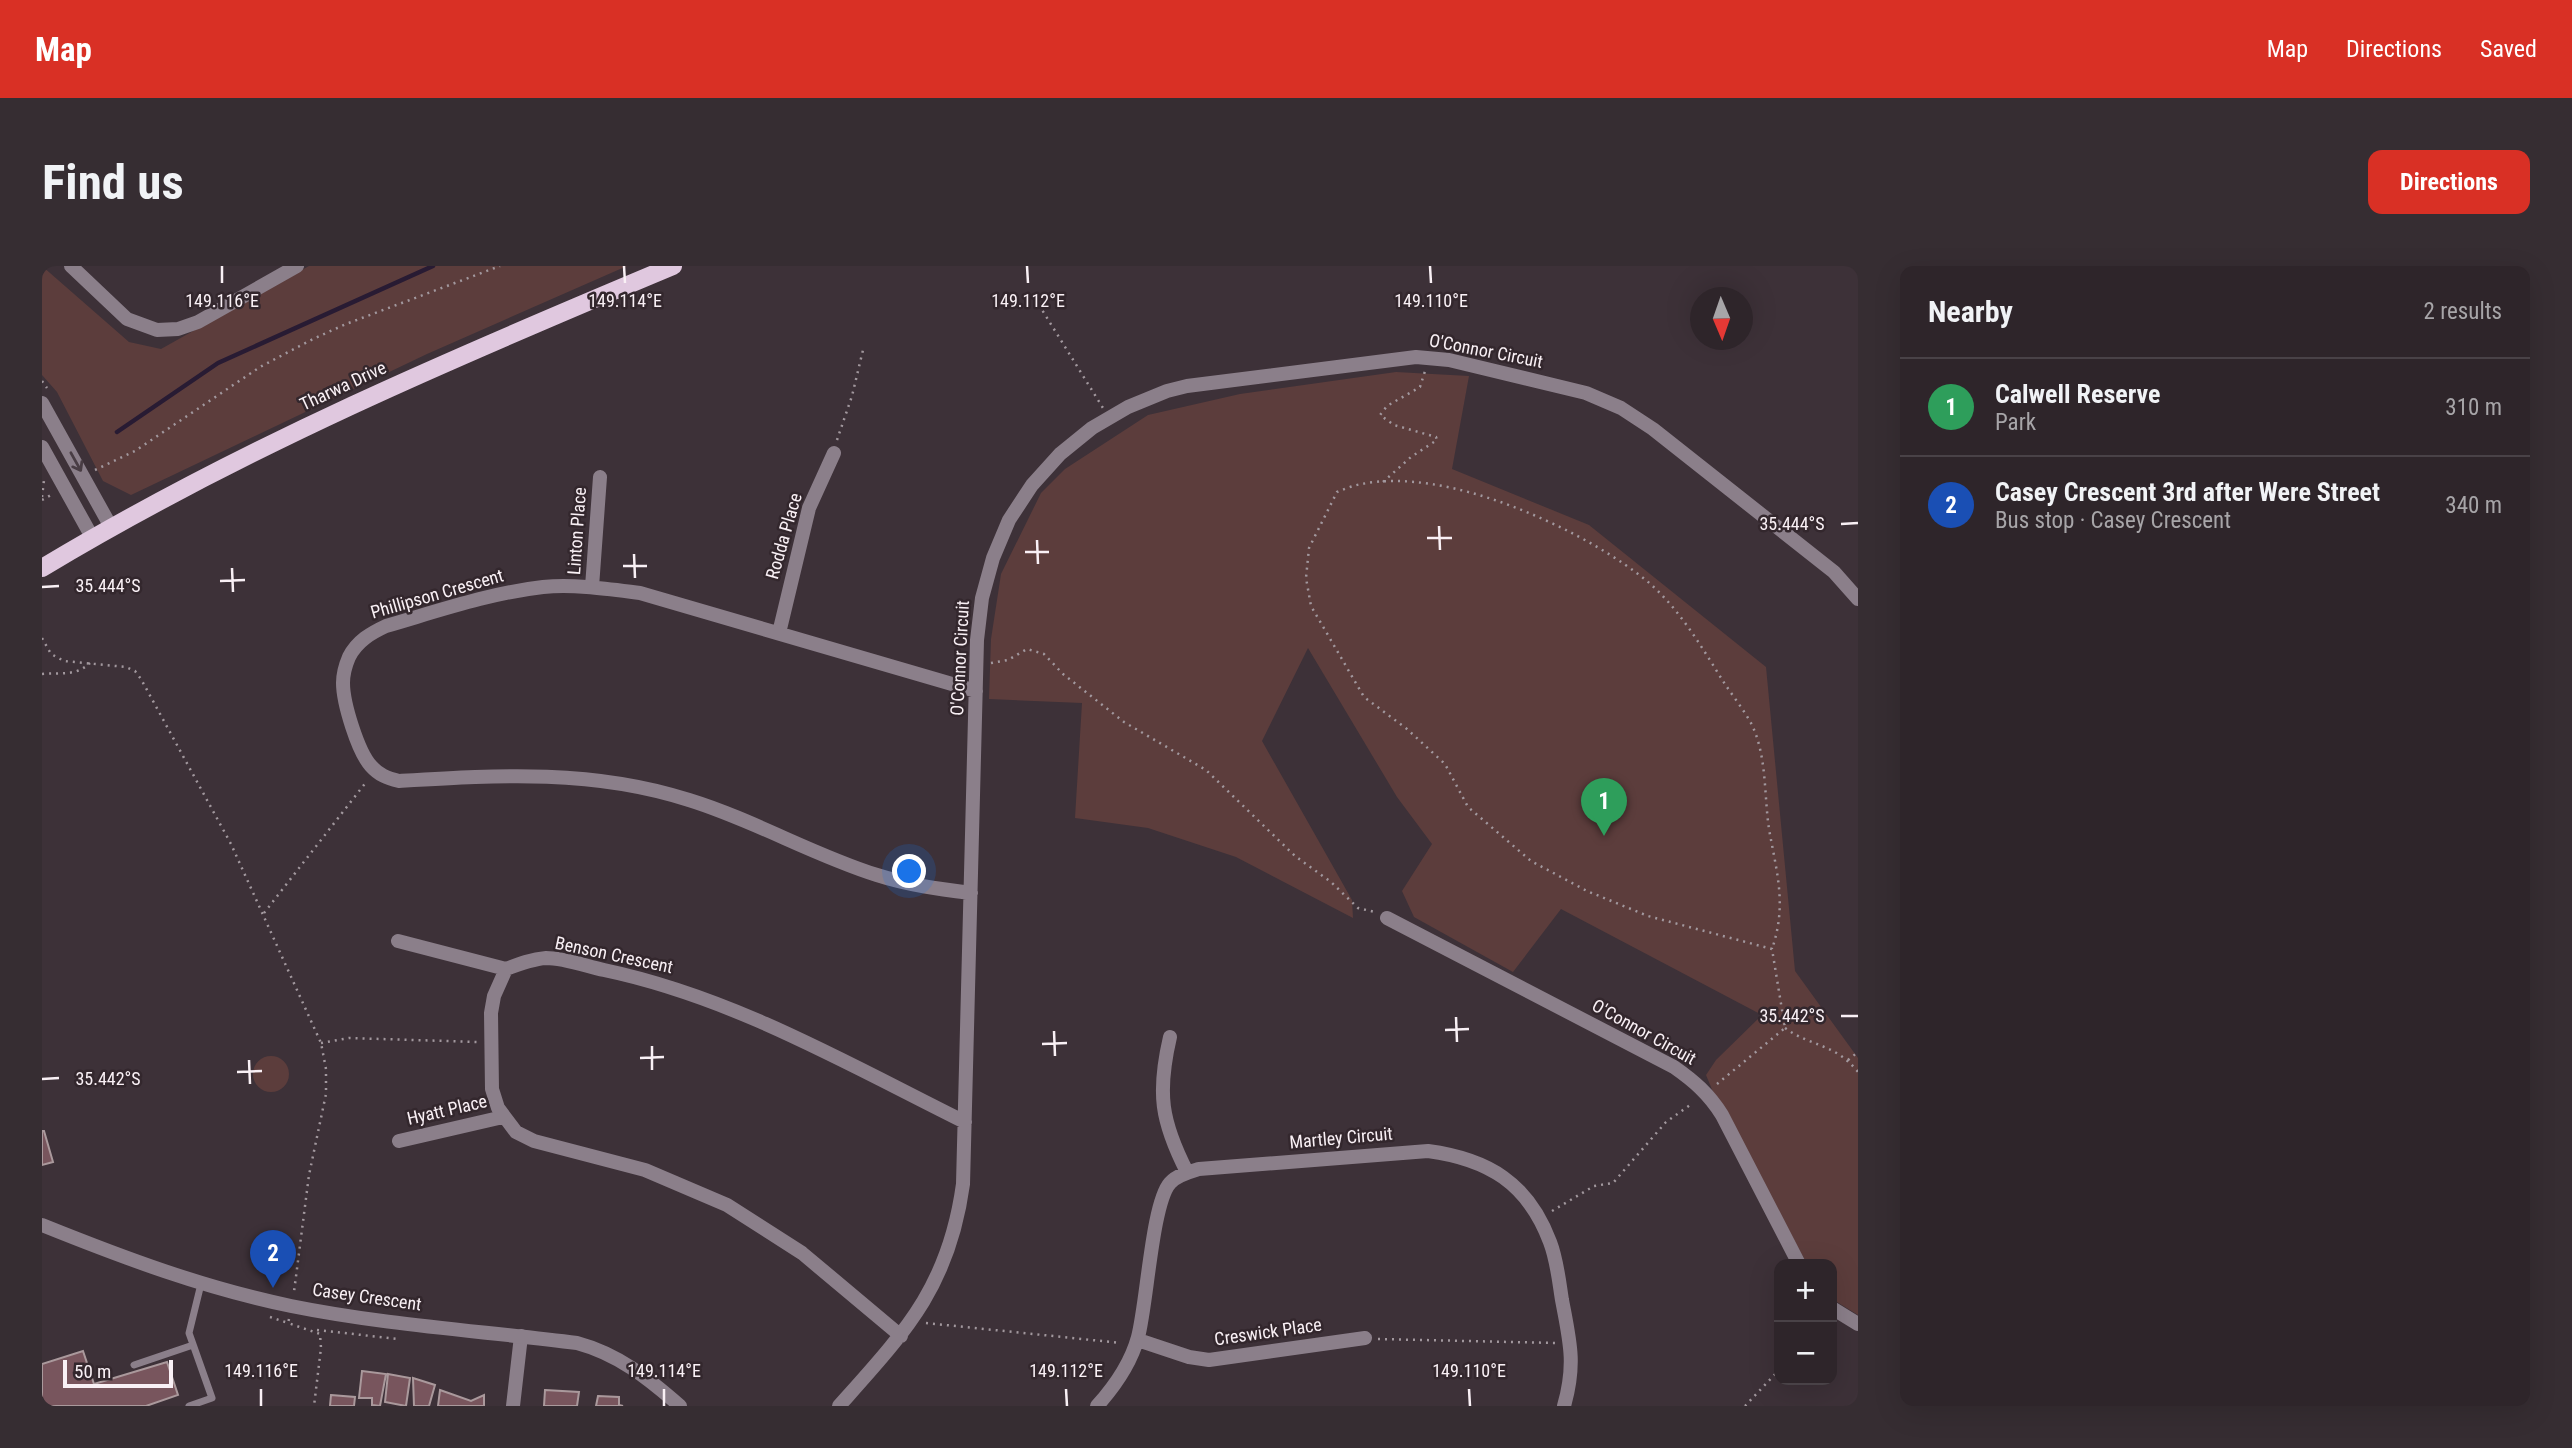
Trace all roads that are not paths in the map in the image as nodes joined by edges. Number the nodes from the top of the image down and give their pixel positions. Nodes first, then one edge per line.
1 (71, 266) edge
2 (297, 266) edge
3 (673, 266) edge
4 (42, 403) edge
5 (42, 447) edge
6 (834, 453) road end
7 (600, 477) dead end
8 (111, 527) junction
9 (92, 537) junction
10 (42, 568) edge
11 (592, 587) junction
12 (1858, 599) edge
13 (779, 633) junction
14 (976, 691) junction
15 (971, 893) junction
16 (1387, 918) road end
17 (398, 941) dead end
18 (506, 969) junction
19 (1170, 1037) dead end
20 (503, 1117) junction
21 (965, 1122) junction
22 (399, 1141) dead end
23 (1186, 1172) junction
24 (42, 1225) edge
25 (1796, 1259) edge
26 (201, 1284) junction
27 (1837, 1311) edge
28 (1858, 1324) edge
29 (521, 1336) junction
30 (901, 1336) junction
31 (1365, 1338) road end
32 (1136, 1344) junction
33 (193, 1345) junction
34 (134, 1365) dead end
35 (189, 1406) edge
36 (513, 1406) edge
37 (680, 1406) edge
38 (839, 1406) edge
39 (1097, 1406) edge
40 (1564, 1406) edge

1 - 2 street
3 - 8 main road, Tharwa Drive
4 -> 8 street
5 - 9 street
6 - 13 street, Rodda Place
7 - 11 street, Linton Place
8 - 9 main road, Tharwa Drive
9 - 10 main road, Tharwa Drive
11 - 13 street, Phillipson Crescent
11 - 15 street, Phillipson Crescent
12 - 14 street, O'Connor Circuit
13 - 14 street, Phillipson Crescent
14 - 15 street, O'Connor Circuit
15 - 21 street, O'Connor Circuit
16 - 25 street, O'Connor Circuit
17 - 18 street
18 - 20 street
18 - 21 street, Benson Crescent
19 - 23 street
20 - 22 street, Hyatt Place
20 - 30 street
21 - 30 street, O'Connor Circuit
23 - 32 street
23 - 40 street, Martley Circuit
24 - 26 street, Casey Crescent
26 - 29 street, Casey Crescent
26 - 33 lane
27 - 28 street
29 - 36 street
29 - 37 street, Casey Crescent
30 - 38 street, O'Connor Circuit
31 - 32 street, Creswick Place
32 - 39 street
33 - 34 lane
33 - 35 lane

